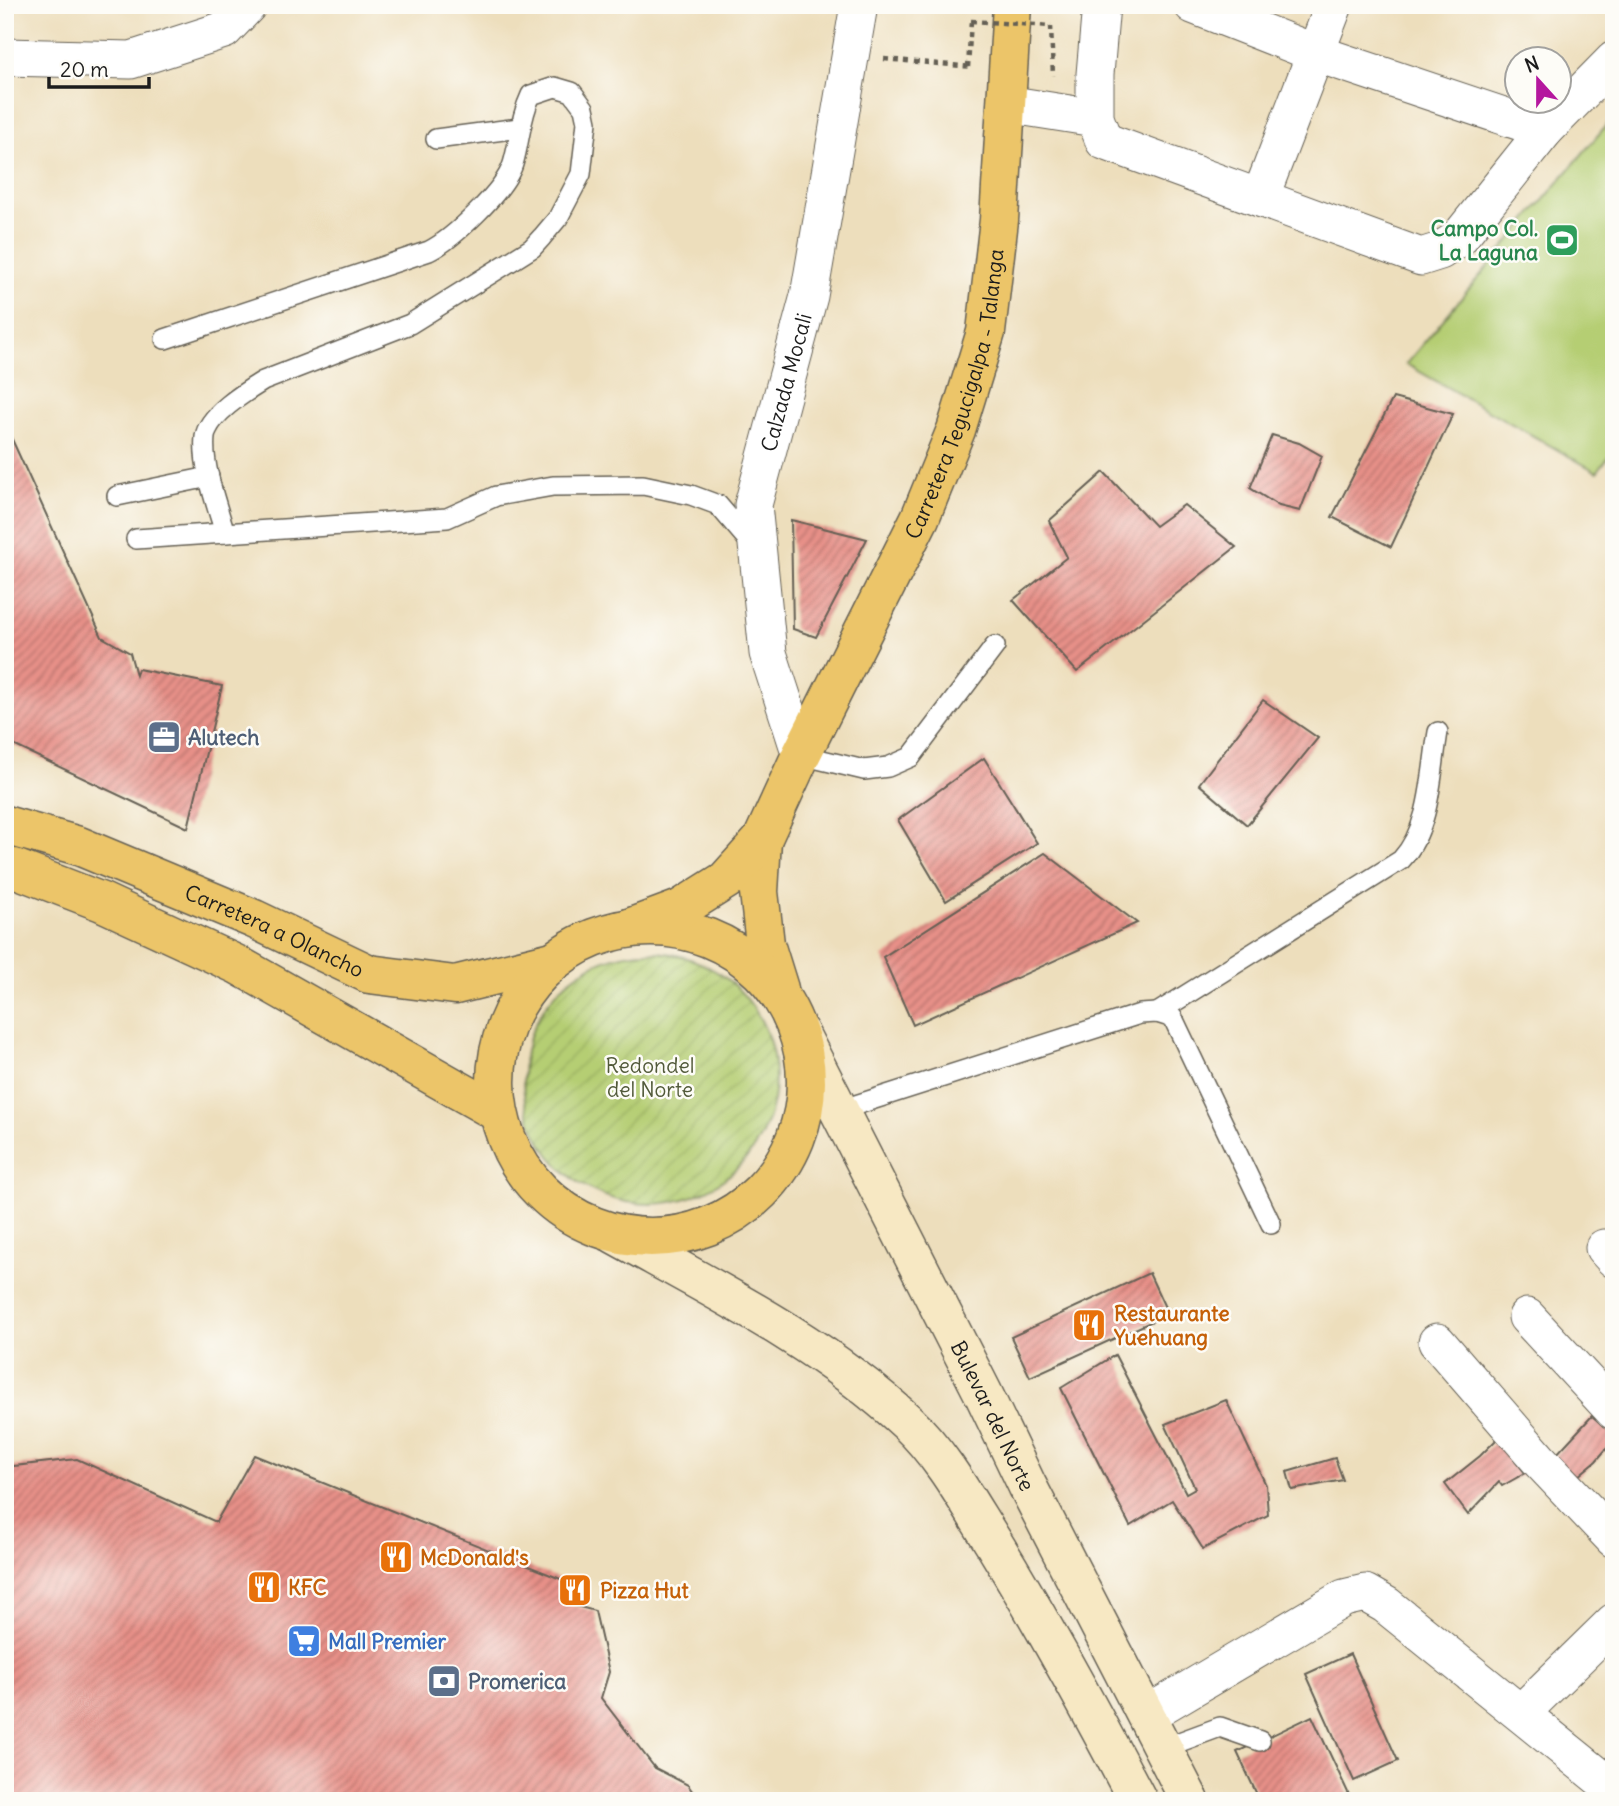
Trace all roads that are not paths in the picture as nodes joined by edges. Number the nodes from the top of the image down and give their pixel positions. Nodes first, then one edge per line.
1 (248, 5) edge
2 (859, 5) edge
3 (1012, 5) edge
4 (1101, 5) edge
5 (1193, 5) edge
6 (1334, 5) edge
7 (1315, 53) junction
8 (5, 57) edge
9 (1614, 60) edge
10 (1007, 87) junction
11 (1095, 118) junction
12 (519, 128) junction
13 (1545, 131) junction
14 (436, 139) dead end
15 (1260, 198) junction
16 (165, 339) dead end
17 (209, 477) junction
18 (117, 496) dead end
19 (225, 533) junction
20 (136, 539) dead end
21 (758, 552) junction
22 (995, 646) dead end
23 (1438, 732) dead end
24 (801, 755) junction
25 (5, 825) edge
26 (762, 840) junction
27 (5, 869) edge
28 (629, 928) junction
29 (552, 961) junction
30 (780, 993) junction
31 (1157, 1013) junction
32 (799, 1032) junction
33 (840, 1110) junction
34 (497, 1112) junction
35 (1271, 1224) dead end
36 (614, 1234) junction
37 (1527, 1317) dead end
38 (1437, 1342) dead end
39 (1614, 1411) edge
40 (1614, 1539) edge
41 (1614, 1622) edge
42 (1521, 1713) junction
43 (1155, 1731) junction
44 (1259, 1741) dead end
45 (1614, 1789) edge
46 (1138, 1801) edge
47 (1190, 1801) edge

1 - 8 street
2 - 21 street, Calzada Mocali
3 - 10 main road, Carretera Tegucigalpa - Talanga
4 - 11 street
5 - 7 street
6 - 7 street
7 - 13 street
7 - 15 street
9 - 13 street
10 - 11 street
10 - 24 main road, Carretera Tegucigalpa - Talanga
11 - 15 street
12 - 14 lane
12 - 16 lane
12 - 17 lane
13 - 15 street
17 - 18 lane
17 - 19 lane
19 - 20 lane
19 - 21 lane
21 - 24 street, Calzada Mocali
22 - 24 lane
23 - 31 lane
24 - 26 main road
25 - 29 main road, Carretera a Olancho
26 - 28 main road
26 - 30 main road
27 - 34 main road
28 - 29 main road
28 - 30 main road
29 - 34 main road
30 - 32 main road
31 - 33 lane
31 - 35 lane
32 - 33 main road, Bulevar del Norte
32 - 36 main road
33 - 43 main road, Bulevar del Norte
34 - 36 main road
36 - 46 main road
37 - 39 street
38 - 40 street
41 - 42 street
42 - 43 street
42 - 45 street
43 - 44 lane
43 - 47 main road, Bulevar del Norte

